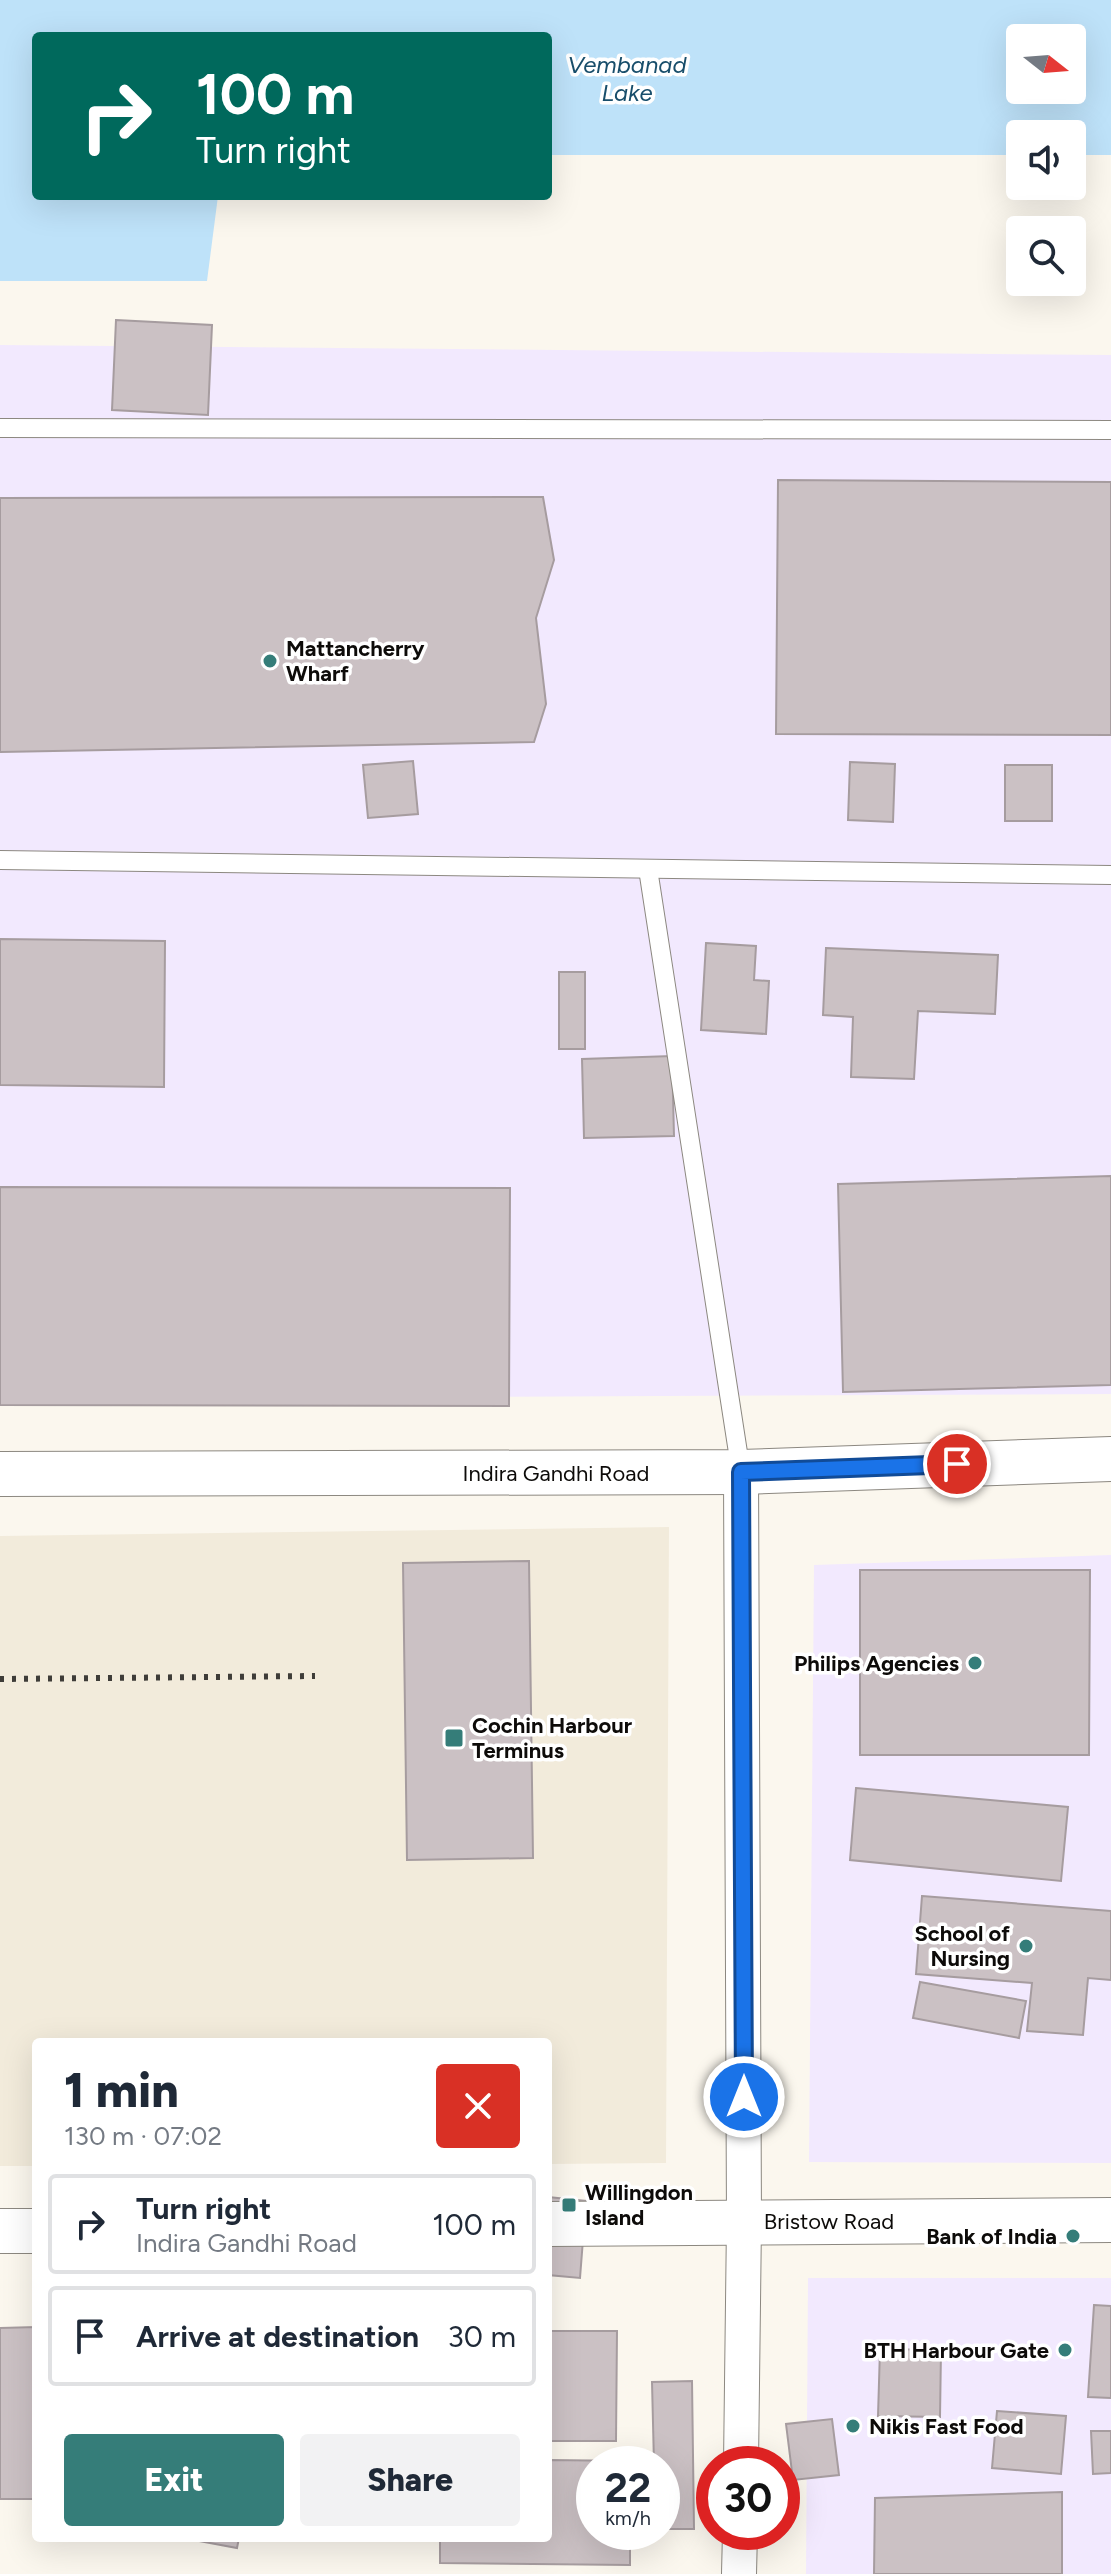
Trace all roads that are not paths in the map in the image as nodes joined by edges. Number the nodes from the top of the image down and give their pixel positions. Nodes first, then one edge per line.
1 (0, 428) edge
2 (1111, 430) edge
3 (0, 860) edge
4 (648, 869) junction
5 (1111, 875) edge
6 (1111, 1459) edge
7 (741, 1472) junction
8 (0, 1474) edge
9 (1111, 2220) edge
10 (744, 2222) junction
11 (552, 2224) edge
12 (0, 2231) edge
13 (32, 2231) edge
14 (741, 2446) edge
15 (740, 2550) edge
16 (739, 2574) edge

1 - 2 lane
3 - 4 lane
4 - 5 lane
4 - 7 lane
6 - 7 main road, Indira Gandhi Road
7 - 8 main road, Indira Gandhi Road
7 - 10 street
9 - 10 main road, Bristow Road
10 - 11 main road, Bristow Road
10 - 14 street
12 - 13 main road
15 - 16 street

